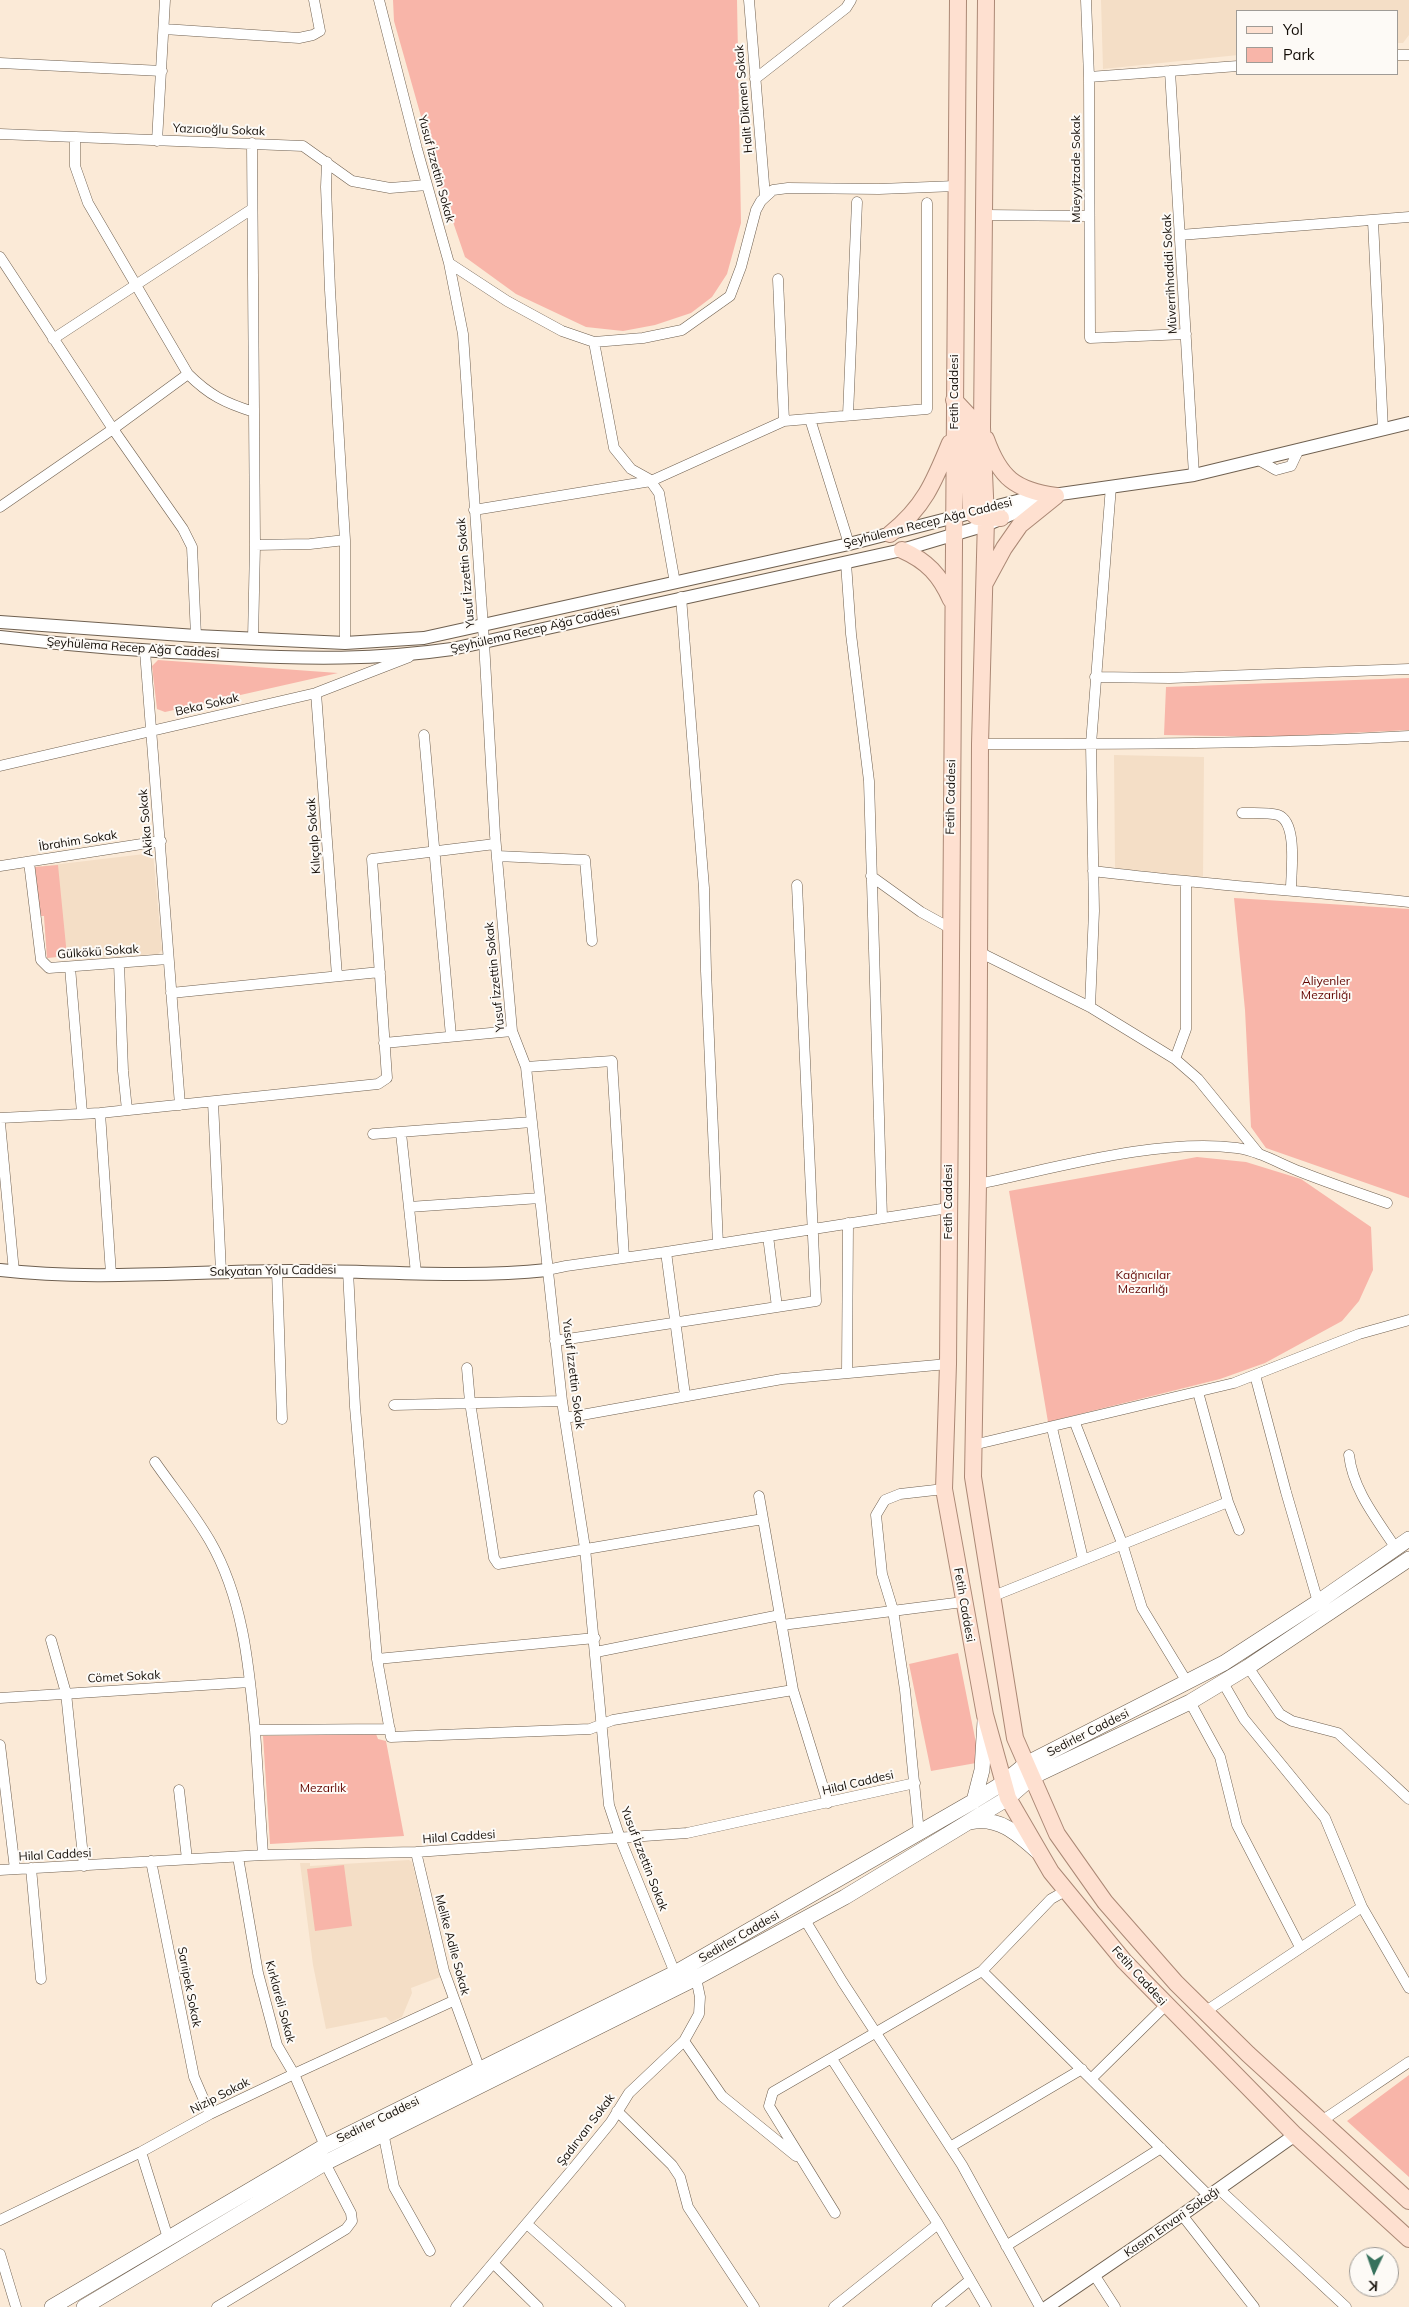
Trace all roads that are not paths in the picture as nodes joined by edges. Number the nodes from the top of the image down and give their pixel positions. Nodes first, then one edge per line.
1 (166, 0) edge
2 (314, 0) edge
3 (379, 0) edge
4 (749, 0) edge
5 (851, 0) edge
6 (958, 0) edge
7 (986, 0) edge
8 (1086, 0) edge
9 (164, 29) junction
10 (0, 63) edge
11 (1236, 66) edge
12 (162, 71) junction
13 (1170, 71) junction
14 (1089, 77) junction
15 (755, 79) junction
16 (0, 134) edge
17 (75, 137) junction
18 (157, 141) junction
19 (252, 143) junction
20 (327, 162) junction
21 (426, 185) junction
22 (956, 186) junction
23 (765, 196) junction
24 (857, 202) dead end
25 (927, 203) dead end
26 (252, 208) junction
27 (985, 215) junction
28 (1088, 216) junction
29 (1409, 217) edge
30 (1373, 221) junction
31 (1180, 236) junction
32 (0, 257) edge
33 (449, 263) junction
34 (778, 279) dead end
35 (137, 286) junction
36 (1186, 334) junction
37 (53, 338) junction
38 (594, 342) junction
39 (188, 374) junction
40 (954, 400) junction
41 (254, 412) junction
42 (848, 415) junction
43 (810, 419) junction
44 (784, 421) junction
45 (1409, 423) edge
46 (982, 427) junction
47 (113, 429) junction
48 (1383, 430) junction
49 (954, 434) junction
50 (1194, 475) junction
51 (651, 481) junction
52 (1111, 486) junction
53 (1056, 496) junction
54 (0, 506) edge
55 (474, 510) junction
56 (953, 516) junction
57 (984, 519) junction
58 (890, 534) junction
59 (953, 537) junction
60 (345, 540) junction
61 (850, 544) junction
62 (255, 545) junction
63 (902, 550) junction
64 (846, 563) junction
65 (675, 583) junction
66 (984, 585) junction
67 (681, 597) junction
68 (953, 604) junction
69 (0, 622) edge
70 (483, 625) junction
71 (196, 636) junction
72 (0, 637) edge
73 (253, 639) junction
74 (982, 640) junction
75 (484, 642) junction
76 (345, 643) junction
77 (145, 651) junction
78 (416, 654) junction
79 (1409, 669) edge
80 (1095, 677) junction
81 (316, 693) junction
82 (151, 731) junction
83 (424, 735) dead end
84 (1409, 736) edge
85 (980, 744) junction
86 (1091, 744) junction
87 (0, 766) edge
88 (1242, 813) dead end
89 (161, 841) junction
90 (495, 844) junction
91 (434, 851) junction
92 (497, 856) junction
93 (29, 862) junction
94 (0, 866) edge
95 (1093, 871) junction
96 (871, 876) junction
97 (1186, 882) junction
98 (797, 885) dead end
99 (1291, 889) junction
100 (1409, 902) edge
101 (950, 928) junction
102 (592, 941) dead end
103 (979, 952) junction
104 (168, 959) junction
105 (119, 963) junction
106 (70, 967) junction
107 (380, 972) junction
108 (337, 976) junction
109 (171, 993) junction
110 (1090, 1007) junction
111 (512, 1031) junction
112 (451, 1036) junction
113 (384, 1043) junction
114 (1175, 1059) junction
115 (526, 1067) junction
116 (213, 1102) junction
117 (180, 1105) junction
118 (127, 1110) junction
119 (82, 1113) junction
120 (100, 1113) junction
121 (0, 1118) edge
122 (0, 1122) edge
123 (532, 1122) junction
124 (401, 1133) junction
125 (373, 1134) dead end
126 (1258, 1154) junction
127 (978, 1184) junction
128 (540, 1198) junction
129 (1386, 1203) dead end
130 (409, 1206) junction
131 (948, 1208) junction
132 (882, 1218) junction
133 (848, 1223) junction
134 (813, 1229) junction
135 (768, 1236) junction
136 (718, 1244) junction
137 (666, 1252) junction
138 (624, 1257) junction
139 (0, 1270) edge
140 (348, 1270) junction
141 (547, 1270) junction
142 (277, 1271) junction
143 (14, 1272) junction
144 (221, 1272) junction
145 (416, 1273) junction
146 (111, 1274) junction
147 (777, 1307) junction
148 (1409, 1320) edge
149 (675, 1323) junction
150 (555, 1341) junction
151 (948, 1364) junction
152 (467, 1368) dead end
153 (847, 1373) junction
154 (1255, 1375) junction
155 (1198, 1392) junction
156 (685, 1396) junction
157 (562, 1401) junction
158 (470, 1402) junction
159 (394, 1405) dead end
160 (565, 1418) junction
161 (282, 1419) dead end
162 (1075, 1423) junction
163 (1052, 1428) junction
164 (974, 1445) junction
165 (1349, 1455) dead end
166 (155, 1462) dead end
167 (944, 1489) junction
168 (760, 1496) dead end
169 (1228, 1502) junction
170 (763, 1519) junction
171 (1239, 1530) dead end
172 (1409, 1539) edge
173 (1122, 1543) junction
174 (1395, 1547) junction
175 (585, 1548) junction
176 (1084, 1559) junction
177 (1409, 1559) edge
178 (991, 1598) junction
179 (963, 1602) junction
180 (1323, 1608) junction
181 (893, 1610) junction
182 (781, 1620) junction
183 (595, 1638) junction
184 (52, 1640) dead end
185 (596, 1652) junction
186 (377, 1659) junction
187 (1248, 1667) junction
188 (250, 1682) junction
189 (1187, 1682) junction
190 (1222, 1682) junction
191 (793, 1690) junction
192 (66, 1692) junction
193 (0, 1698) edge
194 (1190, 1702) junction
195 (985, 1715) junction
196 (603, 1726) junction
197 (390, 1729) junction
198 (255, 1730) junction
199 (0, 1746) edge
200 (1029, 1770) junction
201 (915, 1782) junction
202 (2, 1785) edge
203 (179, 1790) dead end
204 (1006, 1791) junction
205 (1409, 1799) edge
206 (974, 1801) junction
207 (828, 1802) junction
208 (968, 1822) junction
209 (919, 1833) junction
210 (620, 1838) junction
211 (416, 1852) junction
212 (1039, 1852) junction
213 (263, 1855) junction
214 (238, 1857) junction
215 (187, 1859) junction
216 (151, 1861) junction
217 (84, 1866) junction
218 (31, 1868) junction
219 (15, 1869) junction
220 (0, 1870) edge
221 (1067, 1890) junction
222 (1362, 1907) junction
223 (805, 1920) junction
224 (1300, 1947) junction
225 (982, 1970) junction
226 (675, 1974) junction
227 (696, 1978) junction
228 (41, 1979) dead end
229 (1409, 1988) edge
230 (453, 2001) junction
231 (1166, 2005) junction
232 (1206, 2011) junction
233 (876, 2033) junction
234 (684, 2041) junction
235 (1248, 2054) junction
236 (832, 2059) junction
237 (1409, 2062) edge
238 (1082, 2068) junction
239 (480, 2070) junction
240 (1231, 2070) junction
241 (294, 2074) junction
242 (1092, 2078) junction
243 (617, 2111) junction
244 (210, 2114) junction
245 (1323, 2120) junction
246 (383, 2132) junction
247 (1295, 2135) junction
248 (325, 2146) junction
249 (950, 2147) junction
250 (1161, 2148) junction
251 (141, 2152) junction
252 (803, 2162) junction
253 (325, 2163) junction
254 (1214, 2192) junction
255 (1409, 2201) edge
256 (835, 2213) dead end
257 (1182, 2216) junction
258 (0, 2220) edge
259 (527, 2224) junction
260 (938, 2224) junction
261 (168, 2238) junction
262 (1409, 2239) edge
263 (1006, 2246) junction
264 (430, 2251) dead end
265 (0, 2254) edge
266 (493, 2263) junction
267 (1095, 2276) junction
268 (970, 2280) junction
269 (16, 2307) edge
270 (52, 2307) edge
271 (84, 2307) edge
272 (217, 2307) edge
273 (456, 2307) edge
274 (538, 2307) edge
275 (620, 2307) edge
276 (754, 2307) edge
277 (834, 2307) edge
278 (938, 2307) edge
279 (986, 2307) edge
280 (1040, 2307) edge
281 (1047, 2307) edge
282 (1115, 2307) edge
283 (1254, 2307) edge
284 (1346, 2307) edge

1 - 9 street
2 - 9 street
3 - 21 street, Yusuf İzzettin Sokak
4 - 15 street, Halit Dikmen Sokak
5 - 15 street
6 - 22 main road, Fetih Caddesi
7 - 27 main road, Fetih Caddesi
8 - 14 street, Müeyyitzade Sokak
9 - 12 street
10 - 12 street
11 - 13 street
12 - 18 street
13 - 14 street
13 - 31 street, Müverrihhadidi Sokak
14 - 28 street, Müeyyitzade Sokak
15 - 23 street, Halit Dikmen Sokak
16 - 17 street, Yazıcıoğlu Sokak
17 - 18 street, Yazıcıoğlu Sokak
17 - 35 street
18 - 19 street, Yazıcıoğlu Sokak
19 - 20 street, Yazıcıoğlu Sokak
19 - 26 street
20 - 21 street, Yazıcıoğlu Sokak
20 - 60 street
21 - 33 street, Yusuf İzzettin Sokak
22 - 23 street
22 - 40 main road, Fetih Caddesi
23 - 38 street
24 - 42 street
25 - 42 street
26 - 35 street
26 - 41 street
27 - 28 street
27 - 46 main road, Fetih Caddesi
28 - 36 street, Müeyyitzade Sokak
29 - 30 street
30 - 31 street
30 - 48 street
31 - 36 street, Müverrihhadidi Sokak
32 - 37 street
33 - 38 street
33 - 55 street, Yusuf İzzettin Sokak
34 - 44 street
35 - 37 street
35 - 39 street
36 - 50 street, Müverrihhadidi Sokak
37 - 47 street
38 - 51 street
39 - 41 street
39 - 47 street
40 - 49 main road, Fetih Caddesi
40 - 57 main road
41 - 62 street
42 - 43 street
43 - 44 street
43 - 61 street
44 - 51 street
45 - 48 street, Şeyhülema Recep Ağa Caddesi
46 - 53 main road
46 - 57 main road, Fetih Caddesi
47 - 54 street
47 - 71 street
48 - 50 street, Şeyhülema Recep Ağa Caddesi
49 - 56 main road, Fetih Caddesi
49 - 58 main road
50 - 52 street, Şeyhülema Recep Ağa Caddesi
51 - 55 street
51 - 65 street
52 - 53 street, Şeyhülema Recep Ağa Caddesi
52 - 80 street
53 - 57 street, Şeyhülema Recep Ağa Caddesi
53 - 57 street, Şeyhülema Recep Ağa Caddesi
53 - 66 main road
55 - 70 street, Yusuf İzzettin Sokak
56 - 57 main road
56 - 58 street, Şeyhülema Recep Ağa Caddesi
56 - 59 main road, Fetih Caddesi
57 - 59 street, Şeyhülema Recep Ağa Caddesi
57 - 66 main road, Fetih Caddesi
57 - 74 main road
58 - 61 street, Şeyhülema Recep Ağa Caddesi
59 - 63 street, Şeyhülema Recep Ağa Caddesi
59 - 68 main road, Fetih Caddesi
60 - 62 street
60 - 76 street
61 - 65 street, Şeyhülema Recep Ağa Caddesi
62 - 73 street
63 - 64 street, Şeyhülema Recep Ağa Caddesi
63 - 68 main road
64 - 67 street, Şeyhülema Recep Ağa Caddesi
64 - 96 street
65 - 70 street, Şeyhülema Recep Ağa Caddesi
66 - 74 main road, Fetih Caddesi
67 - 75 street, Şeyhülema Recep Ağa Caddesi
67 - 136 street
68 - 101 main road, Fetih Caddesi
69 - 71 street, Şeyhülema Recep Ağa Caddesi
70 - 75 street, Yusuf İzzettin Sokak
70 - 76 street, Şeyhülema Recep Ağa Caddesi
71 - 73 street, Şeyhülema Recep Ağa Caddesi
72 - 77 street, Şeyhülema Recep Ağa Caddesi
73 - 76 street, Şeyhülema Recep Ağa Caddesi
74 - 85 main road, Fetih Caddesi
75 - 78 street, Şeyhülema Recep Ağa Caddesi
75 - 90 street, Yusuf İzzettin Sokak
77 - 78 street, Şeyhülema Recep Ağa Caddesi
77 - 82 street, Akika Sokak
78 - 81 street, Beka Sokak
79 - 80 street
80 - 86 street
81 - 82 street, Beka Sokak
81 - 108 street, Kılıçalp Sokak
82 - 87 street, Beka Sokak
82 - 89 street, Akika Sokak
83 - 91 street
84 - 86 street
85 - 86 street
85 - 103 main road, Fetih Caddesi
86 - 95 street
88 - 99 street
89 - 93 street, İbrahim Sokak
89 - 104 street, Akika Sokak
90 - 91 street
90 - 92 street, Yusuf İzzettin Sokak
91 - 107 street
91 - 112 street
92 - 102 street
92 - 111 street, Yusuf İzzettin Sokak
93 - 94 street, İbrahim Sokak
93 - 106 street, Gülkökü Sokak
95 - 97 street
95 - 110 street
96 - 101 street
96 - 132 street
97 - 99 street
97 - 114 street
98 - 134 street
99 - 100 street
101 - 131 main road, Fetih Caddesi
103 - 110 street
103 - 127 main road, Fetih Caddesi
104 - 105 street, Gülkökü Sokak
104 - 109 street, Akika Sokak
105 - 106 street, Gülkökü Sokak
105 - 118 street
106 - 119 street
107 - 108 street
107 - 113 street
108 - 109 street
109 - 117 street, Akika Sokak
110 - 114 street
111 - 112 street
111 - 115 street, Yusuf İzzettin Sokak
112 - 113 street
113 - 116 street
114 - 126 street
115 - 123 street, Yusuf İzzettin Sokak
115 - 138 street
116 - 117 street
116 - 144 street
117 - 118 street
118 - 120 street
119 - 120 street
119 - 121 street
120 - 146 street
122 - 143 street
123 - 124 street
123 - 128 street, Yusuf İzzettin Sokak
124 - 125 street
124 - 130 street
126 - 127 street
126 - 129 street
127 - 164 main road, Fetih Caddesi
128 - 130 street
128 - 141 street, Yusuf İzzettin Sokak
130 - 145 street
131 - 132 street
131 - 151 main road, Fetih Caddesi
132 - 133 street
133 - 134 street
133 - 153 street
134 - 135 street
134 - 147 street
135 - 136 street
135 - 147 street
136 - 137 street
137 - 138 street
137 - 149 street
138 - 141 street
139 - 143 street, Sakyatan Yolu Caddesi
140 - 142 street, Sakyatan Yolu Caddesi
140 - 145 street, Sakyatan Yolu Caddesi
140 - 186 street
141 - 145 street, Sakyatan Yolu Caddesi
141 - 150 street, Yusuf İzzettin Sokak
142 - 144 street, Sakyatan Yolu Caddesi
142 - 161 street
143 - 146 street, Sakyatan Yolu Caddesi
144 - 146 street, Sakyatan Yolu Caddesi
147 - 149 street
148 - 154 street
149 - 150 street
149 - 156 street
150 - 157 street, Yusuf İzzettin Sokak
151 - 153 street
151 - 167 main road, Fetih Caddesi
152 - 158 street
153 - 156 street
154 - 155 street
154 - 180 street
155 - 162 street
155 - 169 street
156 - 160 street
157 - 158 street
157 - 160 street, Yusuf İzzettin Sokak
158 - 159 street
158 - 175 street
160 - 175 street, Yusuf İzzettin Sokak
162 - 163 street
162 - 173 street
163 - 164 street
163 - 176 street
164 - 178 main road, Fetih Caddesi
165 - 174 street
166 - 188 street
167 - 179 main road, Fetih Caddesi
167 - 181 street
168 - 170 street
169 - 171 street
169 - 173 street
170 - 175 street
170 - 182 street
172 - 174 main road, Sedirler Caddesi
173 - 176 street
173 - 189 street
174 - 180 main road, Sedirler Caddesi
175 - 183 street, Yusuf İzzettin Sokak
176 - 178 street
177 - 180 main road, Sedirler Caddesi
178 - 200 main road, Fetih Caddesi
179 - 181 street
179 - 195 main road, Fetih Caddesi
180 - 187 main road, Sedirler Caddesi
180 - 189 main road, Sedirler Caddesi
181 - 182 street
181 - 201 street
182 - 185 street
182 - 191 street
183 - 185 street, Yusuf İzzettin Sokak
183 - 186 street
184 - 192 street
185 - 196 street, Yusuf İzzettin Sokak
186 - 197 street
187 - 190 main road, Sedirler Caddesi
187 - 205 street
188 - 192 street, Cömet Sokak
188 - 198 street
189 - 200 main road, Sedirler Caddesi
190 - 194 main road, Sedirler Caddesi
190 - 222 street
191 - 196 street
191 - 207 street
192 - 193 street, Cömet Sokak
192 - 217 street
194 - 200 main road, Sedirler Caddesi
194 - 224 street
195 - 204 main road, Fetih Caddesi
195 - 206 main road
196 - 197 street
196 - 210 street, Yusuf İzzettin Sokak
197 - 198 street
198 - 213 street
199 - 202 street
200 - 204 main road, Sedirler Caddesi
200 - 232 main road, Fetih Caddesi
201 - 207 street, Hilal Caddesi
201 - 209 street
202 - 219 street
203 - 215 street
204 - 206 main road, Sedirler Caddesi
204 - 208 main road, Sedirler Caddesi
204 - 212 main road, Fetih Caddesi
206 - 209 main road, Sedirler Caddesi
207 - 210 street, Hilal Caddesi
208 - 212 main road
208 - 223 main road, Sedirler Caddesi
209 - 226 main road, Sedirler Caddesi
210 - 211 street, Hilal Caddesi
210 - 226 street, Yusuf İzzettin Sokak
211 - 213 street, Hilal Caddesi
211 - 230 street, Melike Adile Sokak
212 - 221 main road, Fetih Caddesi
213 - 214 street, Hilal Caddesi
214 - 215 street, Hilal Caddesi
214 - 241 street, Kırklareli Sokak
215 - 216 street, Hilal Caddesi
216 - 217 street, Hilal Caddesi
216 - 244 street, Sarıipek Sokak
217 - 218 street, Hilal Caddesi
218 - 219 street, Hilal Caddesi
218 - 228 street
219 - 220 street, Hilal Caddesi
221 - 225 street
221 - 231 main road, Fetih Caddesi
222 - 224 street
222 - 229 street
223 - 227 main road, Sedirler Caddesi
223 - 233 street
224 - 232 street
225 - 233 street
225 - 238 street
226 - 227 street
226 - 239 main road, Sedirler Caddesi
227 - 234 street, Şadırvan Sokak
227 - 246 main road, Sedirler Caddesi
230 - 239 street, Melike Adile Sokak
230 - 241 street, Nizip Sokak
231 - 240 main road, Fetih Caddesi
231 - 242 street
232 - 235 main road, Fetih Caddesi
233 - 236 street
233 - 249 street
234 - 243 street, Şadırvan Sokak
234 - 252 street
235 - 240 main road
235 - 245 main road, Fetih Caddesi
236 - 252 street
236 - 260 street
237 - 245 street
238 - 242 street
238 - 249 street
239 - 248 main road, Sedirler Caddesi
240 - 247 main road, Fetih Caddesi
241 - 244 street, Nizip Sokak
241 - 248 street, Kırklareli Sokak
242 - 250 street
243 - 259 street, Şadırvan Sokak
243 - 276 street
244 - 251 street, Nizip Sokak
245 - 255 main road, Fetih Caddesi
246 - 253 main road, Sedirler Caddesi
246 - 264 street
247 - 254 street, Kasım Envari Sokağı
247 - 262 main road, Fetih Caddesi
248 - 261 main road, Sedirler Caddesi
249 - 263 street
250 - 254 street
250 - 263 street
251 - 258 street, Nizip Sokak
251 - 261 street
252 - 256 street
253 - 271 main road, Sedirler Caddesi
253 - 272 street
254 - 257 street, Kasım Envari Sokağı
254 - 284 street
257 - 267 street, Kasım Envari Sokağı
257 - 283 street
259 - 266 street, Şadırvan Sokak
259 - 275 street
260 - 268 street
260 - 277 street
261 - 270 main road, Sedirler Caddesi
263 - 280 street
265 - 269 street
266 - 273 street, Şadırvan Sokak
266 - 274 street
267 - 281 street, Kasım Envari Sokağı
267 - 282 street
268 - 278 street
268 - 279 street

